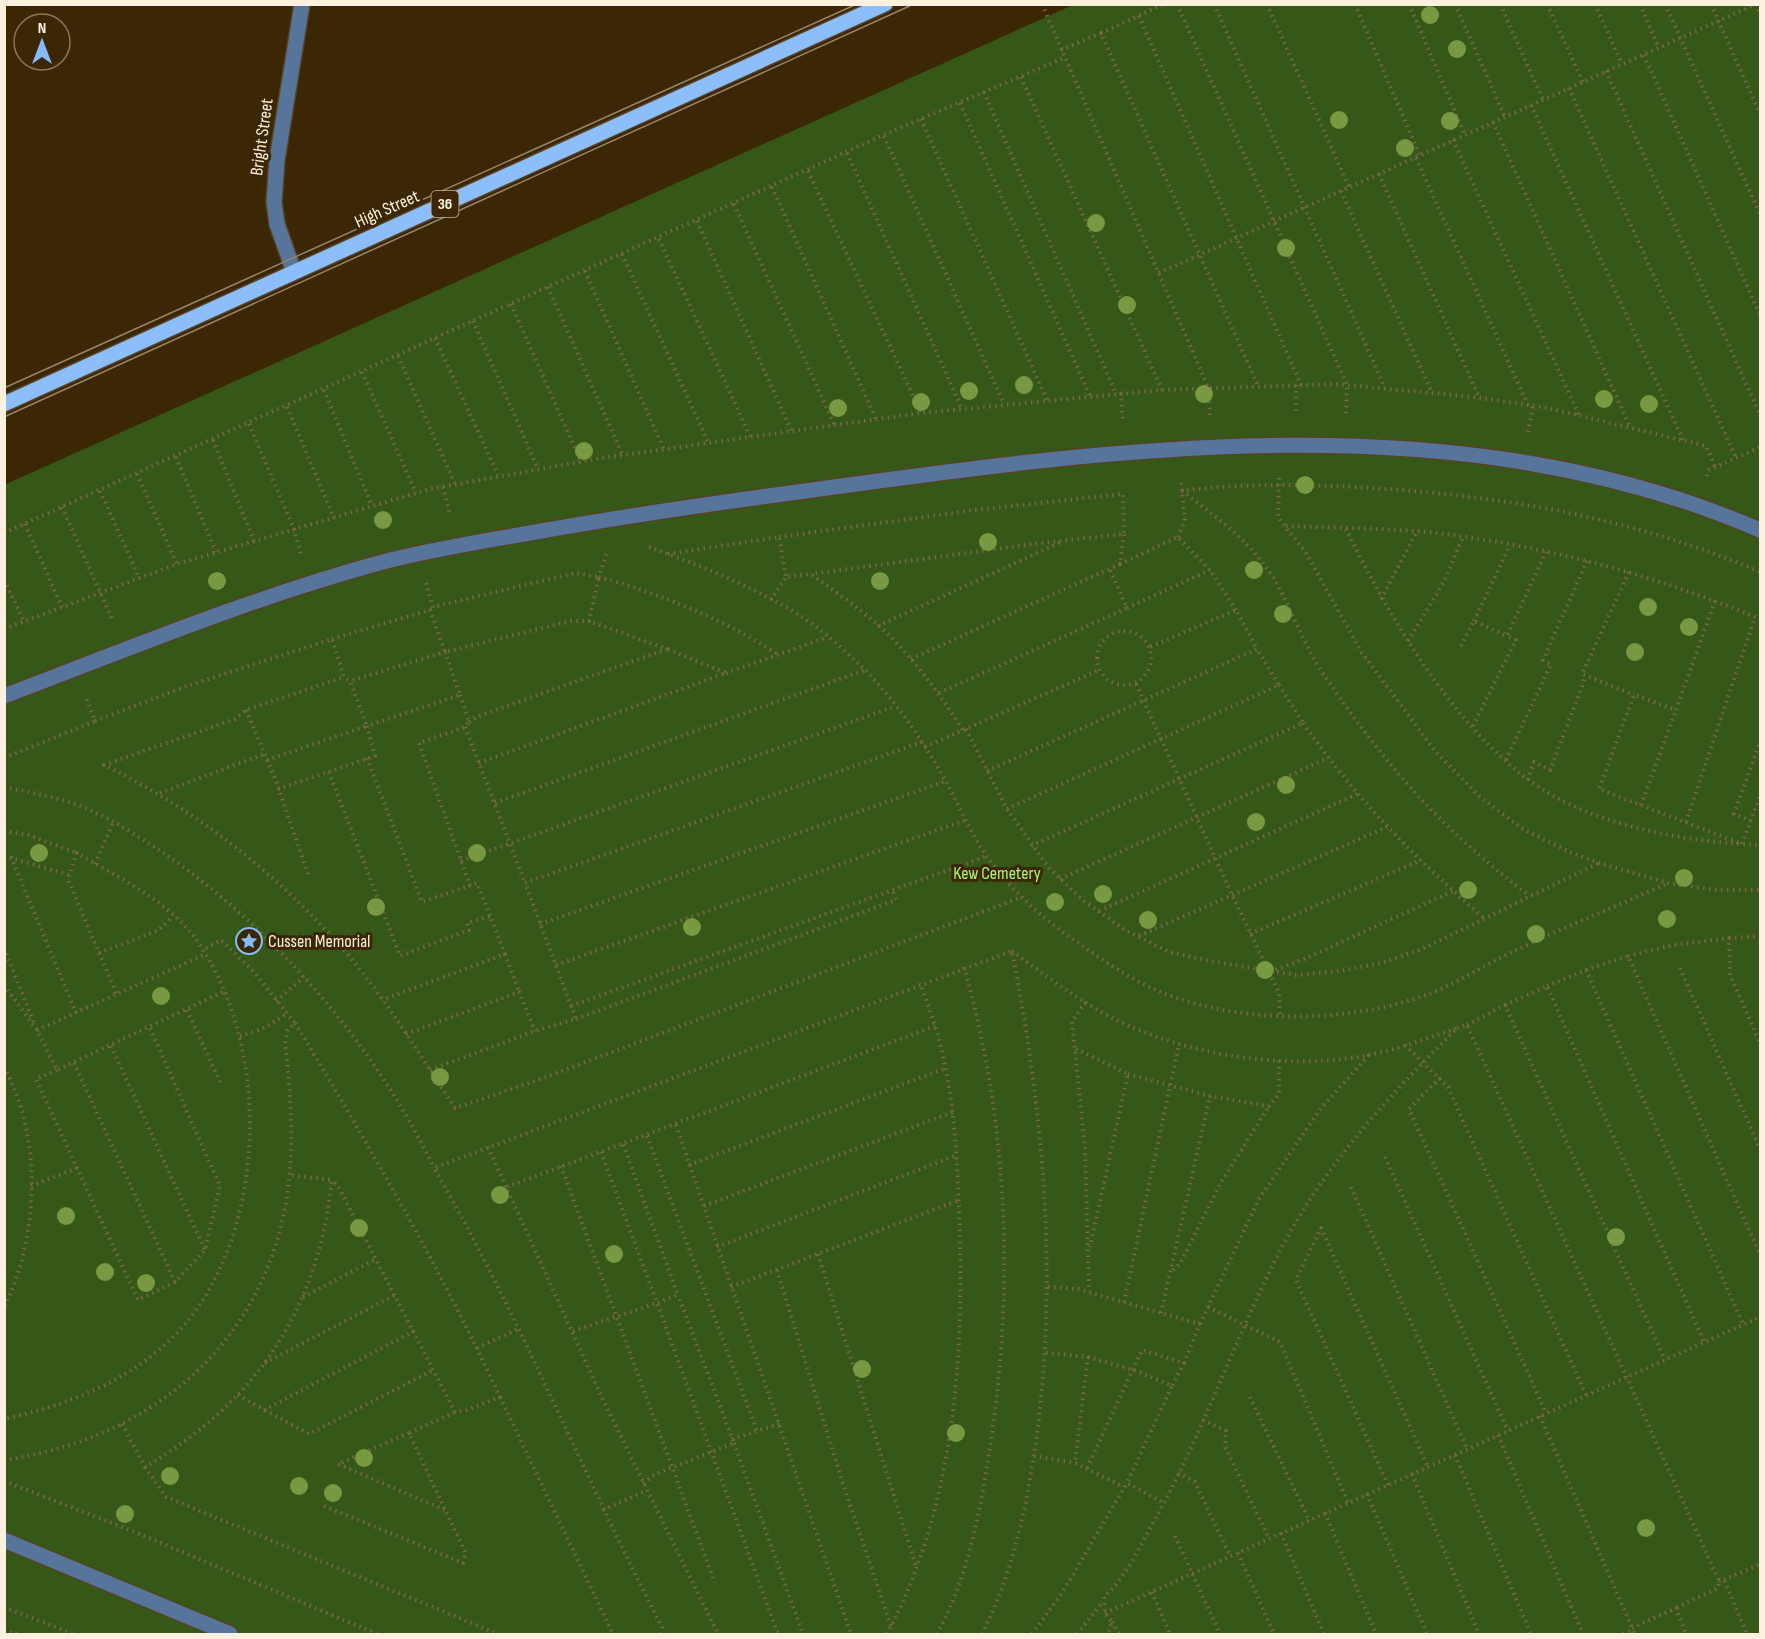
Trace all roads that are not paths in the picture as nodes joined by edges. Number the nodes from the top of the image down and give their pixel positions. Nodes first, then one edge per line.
1 (302, 4) edge
2 (885, 4) edge
3 (294, 272) junction
4 (4, 404) edge
5 (1761, 530) edge
6 (4, 696) edge
7 (4, 1540) edge
8 (230, 1635) edge

1 - 3 street, Bright Street
2 - 3 main road, High Street / 36
3 - 4 main road, High Street / 36
5 - 6 street
7 - 8 street

